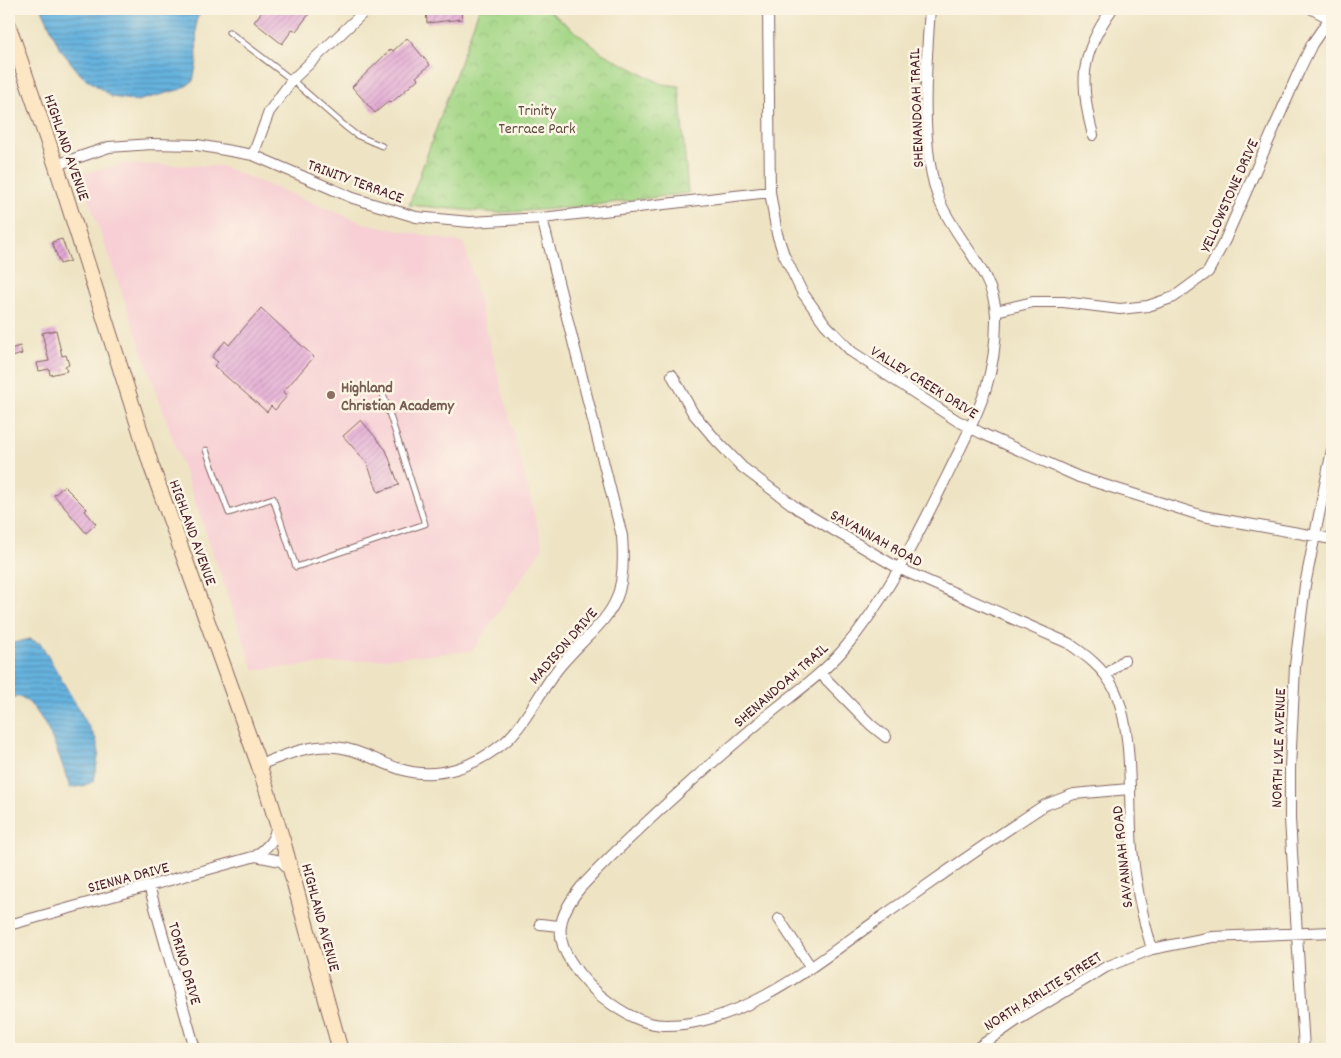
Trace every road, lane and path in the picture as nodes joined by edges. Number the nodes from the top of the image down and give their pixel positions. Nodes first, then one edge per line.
1 (367, 9) edge
2 (768, 9) edge
3 (930, 9) edge
4 (1112, 9) edge
5 (1312, 9) edge
6 (1331, 16) edge
7 (9, 28) edge
8 (230, 32) dead end
9 (292, 80) junction
10 (1094, 135) dead end
11 (382, 146) dead end
12 (252, 155) junction
13 (56, 165) junction
14 (770, 192) junction
15 (542, 218) junction
16 (996, 311) junction
17 (672, 375) dead end
18 (382, 391) dead end
19 (970, 428) junction
20 (206, 450) dead end
21 (1332, 450) edge
22 (1316, 538) junction
23 (1332, 539) edge
24 (898, 568) junction
25 (1124, 660) dead end
26 (820, 674) junction
27 (1106, 675) junction
28 (886, 737) dead end
29 (259, 765) junction
30 (1129, 789) junction
31 (276, 821) junction
32 (256, 856) junction
33 (292, 872) junction
34 (149, 886) junction
35 (778, 919) dead end
36 (9, 924) edge
37 (540, 924) dead end
38 (559, 926) junction
39 (1332, 932) edge
40 (1298, 933) junction
41 (1152, 949) junction
42 (810, 966) junction
43 (195, 1049) edge
44 (340, 1049) edge
45 (976, 1049) edge
46 (1304, 1049) edge

1 - 9 street
2 - 14 street, VALLEY CREEK DRIVE
3 - 16 street, SHENANDOAH TRAIL
4 - 10 street
5 - 6 street
6 - 16 street, YELLOWSTONE DRIVE
7 - 13 main road, HIGHLAND AVENUE
8 - 9 lane
9 - 11 lane
9 - 12 street
12 - 13 street, TRINITY TERRACE
12 - 15 street, TRINITY TERRACE
13 - 29 main road, HIGHLAND AVENUE
14 - 15 street, TRINITY TERRACE
14 - 19 street, VALLEY CREEK DRIVE
15 - 29 street, MADISON DRIVE
16 - 19 street, SHENANDOAH TRAIL
17 - 24 street, SAVANNAH ROAD
18 - 20 lane
19 - 22 street, VALLEY CREEK DRIVE
19 - 24 street, SHENANDOAH TRAIL
21 - 22 street, NORTH LYLE AVENUE
22 - 23 street, VALLEY CREEK DRIVE
22 - 40 street, NORTH LYLE AVENUE
24 - 26 street, SHENANDOAH TRAIL
24 - 27 street, SAVANNAH ROAD
25 - 27 street
26 - 28 street
26 - 38 street, SHENANDOAH TRAIL
27 - 30 street, SAVANNAH ROAD
29 - 31 main road, HIGHLAND AVENUE
30 - 41 street, SAVANNAH ROAD
30 - 42 street
31 - 32 street
31 - 33 main road, HIGHLAND AVENUE
32 - 33 street
32 - 34 street, SIENNA DRIVE
33 - 44 main road, HIGHLAND AVENUE
34 - 36 street, SIENNA DRIVE
34 - 43 street, TORINO DRIVE
35 - 42 street
37 - 38 street
38 - 42 street
39 - 40 street, NORTH AIRLITE STREET
40 - 41 street, NORTH AIRLITE STREET
40 - 46 street, NORTH LYLE AVENUE
41 - 45 street, NORTH AIRLITE STREET

